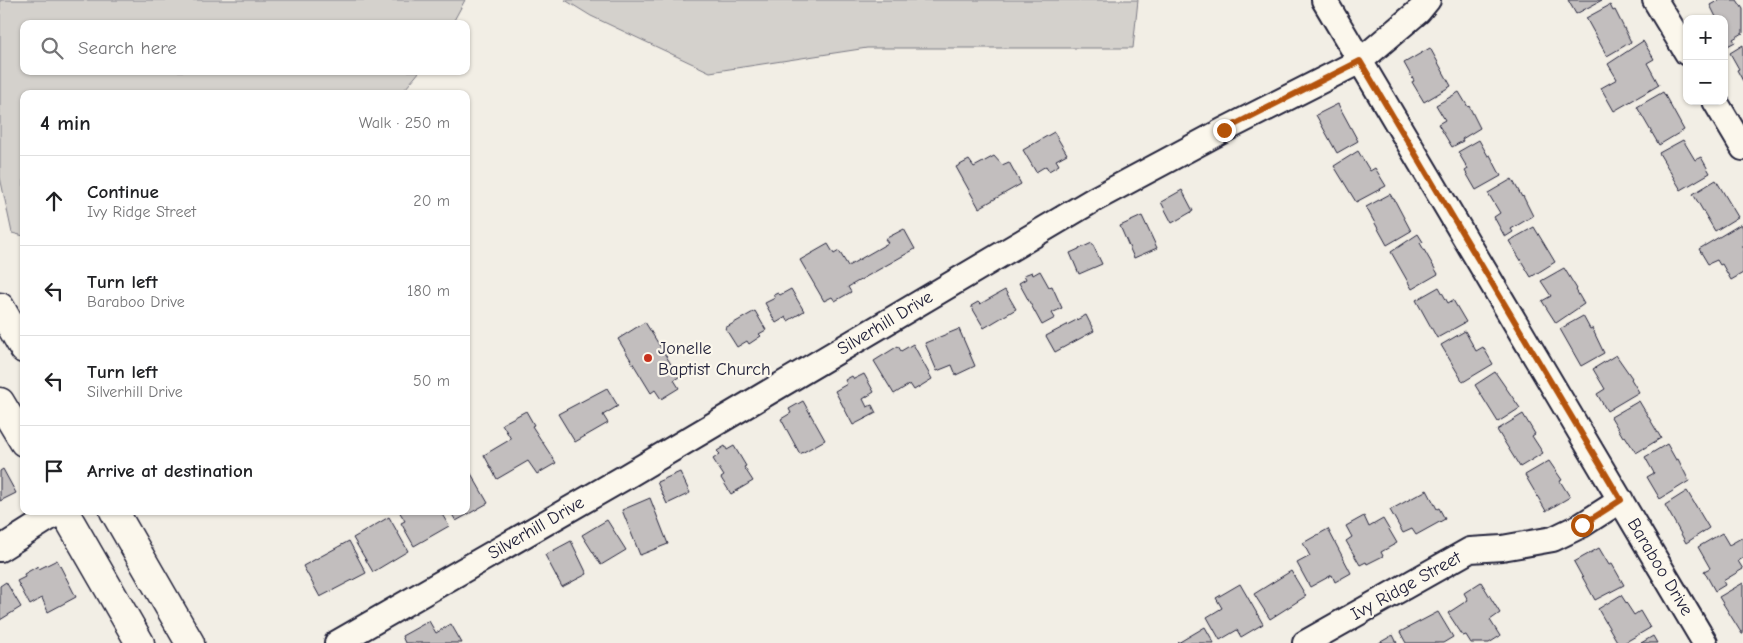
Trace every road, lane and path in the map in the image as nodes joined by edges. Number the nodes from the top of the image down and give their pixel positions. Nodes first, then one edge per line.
1 (1324, 0) edge
2 (1428, 0) edge
3 (1655, 0) edge
4 (1683, 46) edge
5 (1360, 61) junction
6 (1717, 105) edge
7 (1743, 148) edge
8 (0, 306) edge
9 (20, 342) edge
10 (0, 402) edge
11 (20, 435) edge
12 (1621, 500) junction
13 (54, 515) edge
14 (66, 515) edge
15 (116, 515) edge
16 (0, 549) edge
17 (140, 643) edge
18 (190, 643) edge
19 (337, 643) edge
20 (1305, 643) edge
21 (1705, 643) edge

1 - 5 street, Baraboo Drive
2 - 5 street, Silverhill Drive
3 - 4 street
5 - 12 street, Baraboo Drive
5 - 19 street, Silverhill Drive
6 - 7 street
8 - 9 main road
10 - 11 main road
12 - 20 street, Ivy Ridge Street
12 - 21 street, Baraboo Drive
13 - 16 street
14 - 17 main road
15 - 18 main road

